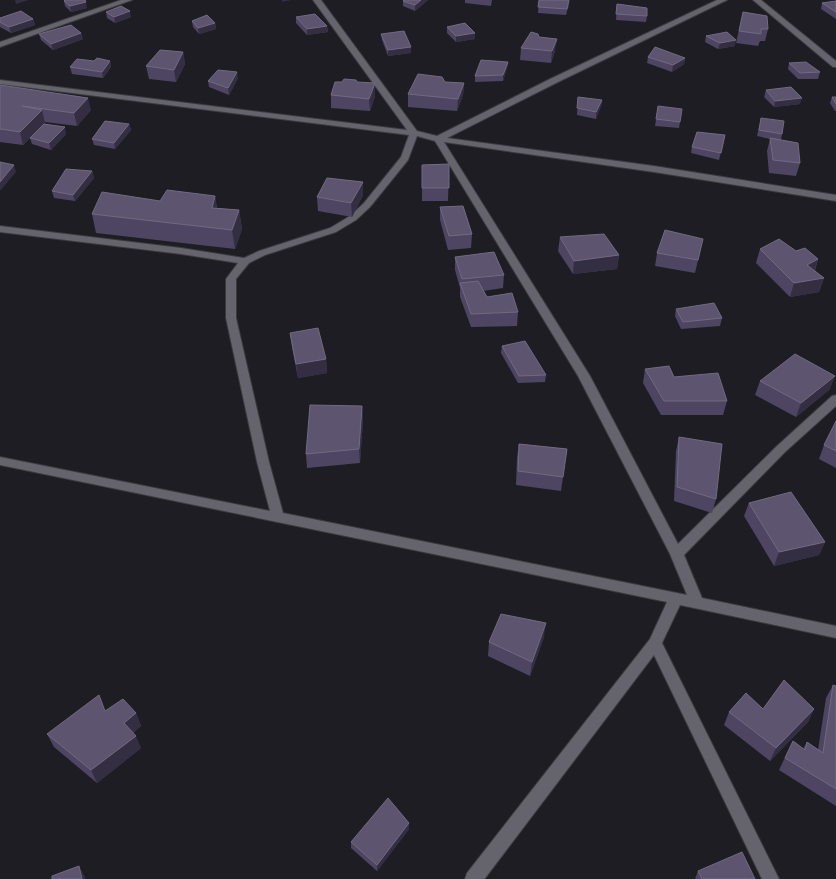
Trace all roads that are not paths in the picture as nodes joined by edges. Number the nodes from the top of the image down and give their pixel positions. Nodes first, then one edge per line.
1 (128, 0) edge
2 (317, 0) edge
3 (723, 0) edge
4 (757, 0) edge
5 (0, 45) edge
6 (836, 65) edge
7 (0, 82) edge
8 (414, 133) junction
9 (438, 139) junction
10 (836, 198) edge
11 (0, 229) edge
12 (245, 261) junction
13 (836, 399) edge
14 (0, 461) edge
15 (278, 517) junction
16 (677, 554) junction
17 (676, 598) junction
18 (697, 603) junction
19 (836, 632) edge
20 (654, 643) junction
21 (473, 879) edge
22 (771, 879) edge

1 - 5 street
2 - 8 street
3 - 9 street
4 - 6 street
7 - 8 street
8 - 9 street
8 - 12 street
9 - 10 street
9 - 16 street
11 - 12 street
12 - 15 street
13 - 16 street
14 - 15 street
15 - 17 street
16 - 18 street
17 - 18 street
17 - 20 street
18 - 19 street
20 - 21 street
20 - 22 street

